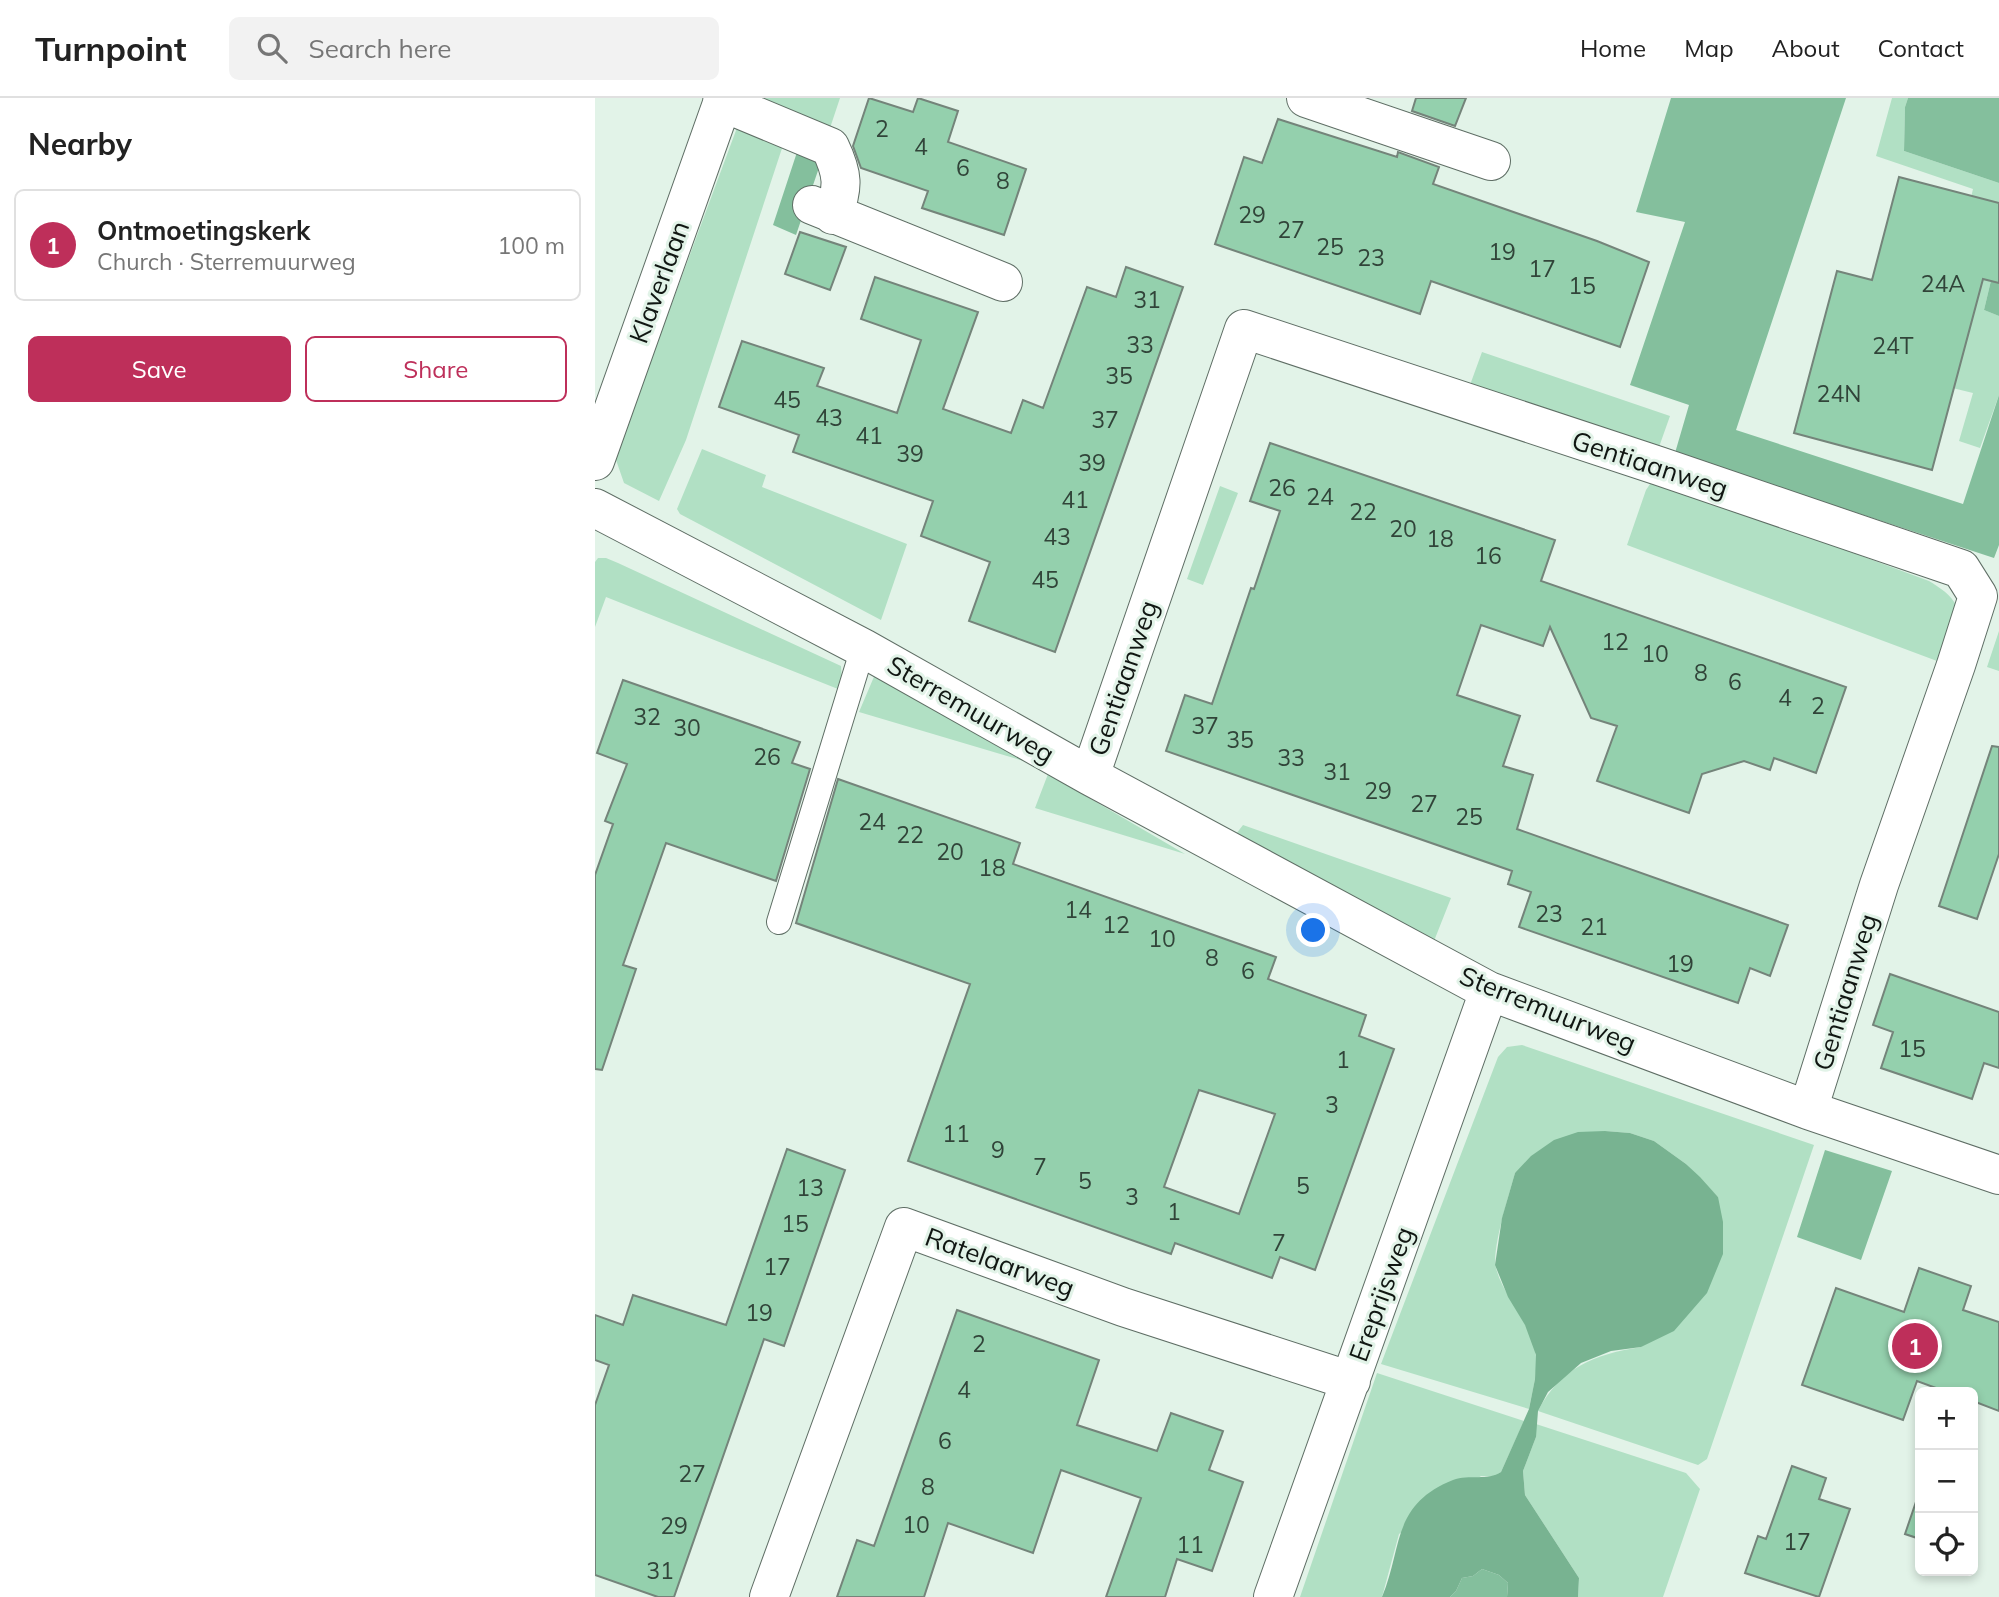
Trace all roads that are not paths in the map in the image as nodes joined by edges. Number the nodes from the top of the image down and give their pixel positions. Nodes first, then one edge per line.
1 (1306, 98) edge
2 (723, 100) edge
3 (1491, 161) dead end
4 (1003, 282) dead end
5 (595, 461) edge
6 (595, 508) edge
7 (863, 648) junction
8 (1090, 776) junction
9 (779, 922) dead end
10 (1489, 991) junction
11 (1808, 1110) junction
12 (1999, 1175) edge
13 (1350, 1381) junction
14 (769, 1597) edge
15 (1273, 1597) edge

1 - 3 street
2 - 4 street, Klaverlaan
2 - 5 street, Klaverlaan
6 - 7 street, Sterremuurweg
7 - 8 street, Sterremuurweg
7 - 9 lane, Sterremuurweg
8 - 10 street, Sterremuurweg
8 - 11 street, Gentiaanweg
10 - 11 street, Sterremuurweg
10 - 13 street, Ereprijsweg
11 - 12 street, Sterremuurweg
13 - 14 street, Ratelaarweg
13 - 15 street, Ereprijsweg

